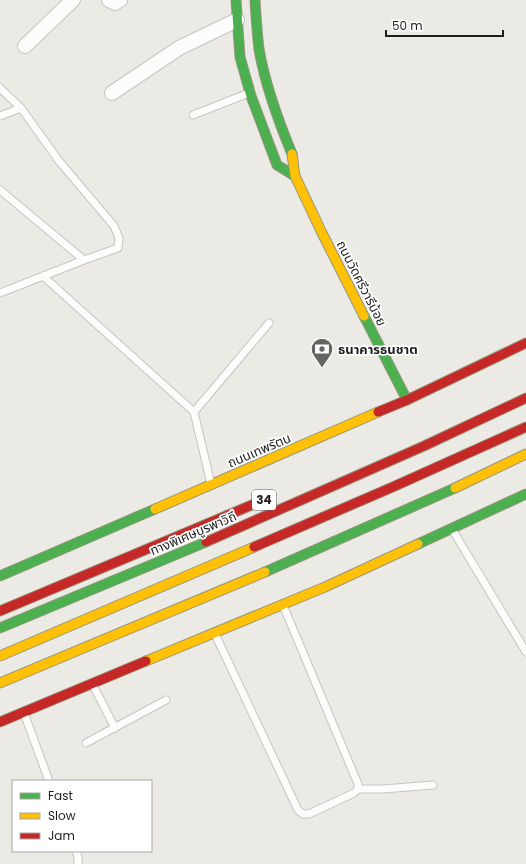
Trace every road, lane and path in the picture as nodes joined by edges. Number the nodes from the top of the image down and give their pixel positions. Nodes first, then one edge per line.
1 (73, 0) edge
2 (109, 0) edge
3 (120, 0) edge
4 (236, 0) edge
5 (255, 0) edge
6 (236, 20) junction
7 (25, 46) dead end
8 (0, 88) edge
9 (250, 92) junction
10 (112, 93) dead end
11 (21, 108) junction
12 (0, 116) edge
13 (193, 116) dead end
14 (295, 176) junction
15 (0, 190) edge
16 (84, 260) junction
17 (43, 276) junction
18 (0, 293) edge
19 (269, 323) dead end
20 (526, 343) edge
21 (526, 398) edge
22 (407, 400) junction
23 (194, 412) junction
24 (526, 427) edge
25 (526, 454) edge
26 (211, 485) junction
27 (526, 494) edge
28 (273, 496) dead end
29 (452, 528) junction
30 (0, 576) edge
31 (282, 605) junction
32 (0, 611) edge
33 (0, 628) edge
34 (215, 633) junction
35 (526, 652) edge
36 (0, 656) edge
37 (0, 683) edge
38 (92, 684) junction
39 (166, 700) dead end
40 (24, 713) junction
41 (0, 722) edge
42 (115, 728) junction
43 (86, 743) dead end
44 (49, 780) edge
45 (433, 785) dead end
46 (358, 789) junction
47 (76, 852) edge
48 (78, 864) edge

1 - 7 street
2 - 3 street
4 - 6 main road
5 - 14 main road, ถนนวัดศรีวารีน้อย
6 - 9 main road
6 - 10 street
8 - 11 lane
9 - 13 lane
9 - 14 main road
11 - 12 lane
11 - 16 lane
14 - 22 main road, ถนนวัดศรีวารีน้อย
15 - 16 lane
16 - 17 lane
17 - 18 lane
17 - 23 lane
19 - 23 lane
20 - 22 main road, ถนนเทพรัตน
21 - 33 main road, ทางพิเศษบูรพาวิถี
22 - 26 main road, ถนนเทพรัตน
23 - 26 lane
24 - 36 main road
25 - 37 main road
26 - 30 main road, ถนนเทพรัตน
27 - 29 main road
28 - 32 main road, 34
29 - 31 main road
29 - 35 lane
31 - 34 main road
31 - 46 lane
34 - 38 main road
34 - 46 lane
38 - 40 main road
38 - 42 lane
39 - 42 lane
40 - 41 main road
40 - 44 lane
42 - 43 lane
45 - 46 lane
47 - 48 lane

